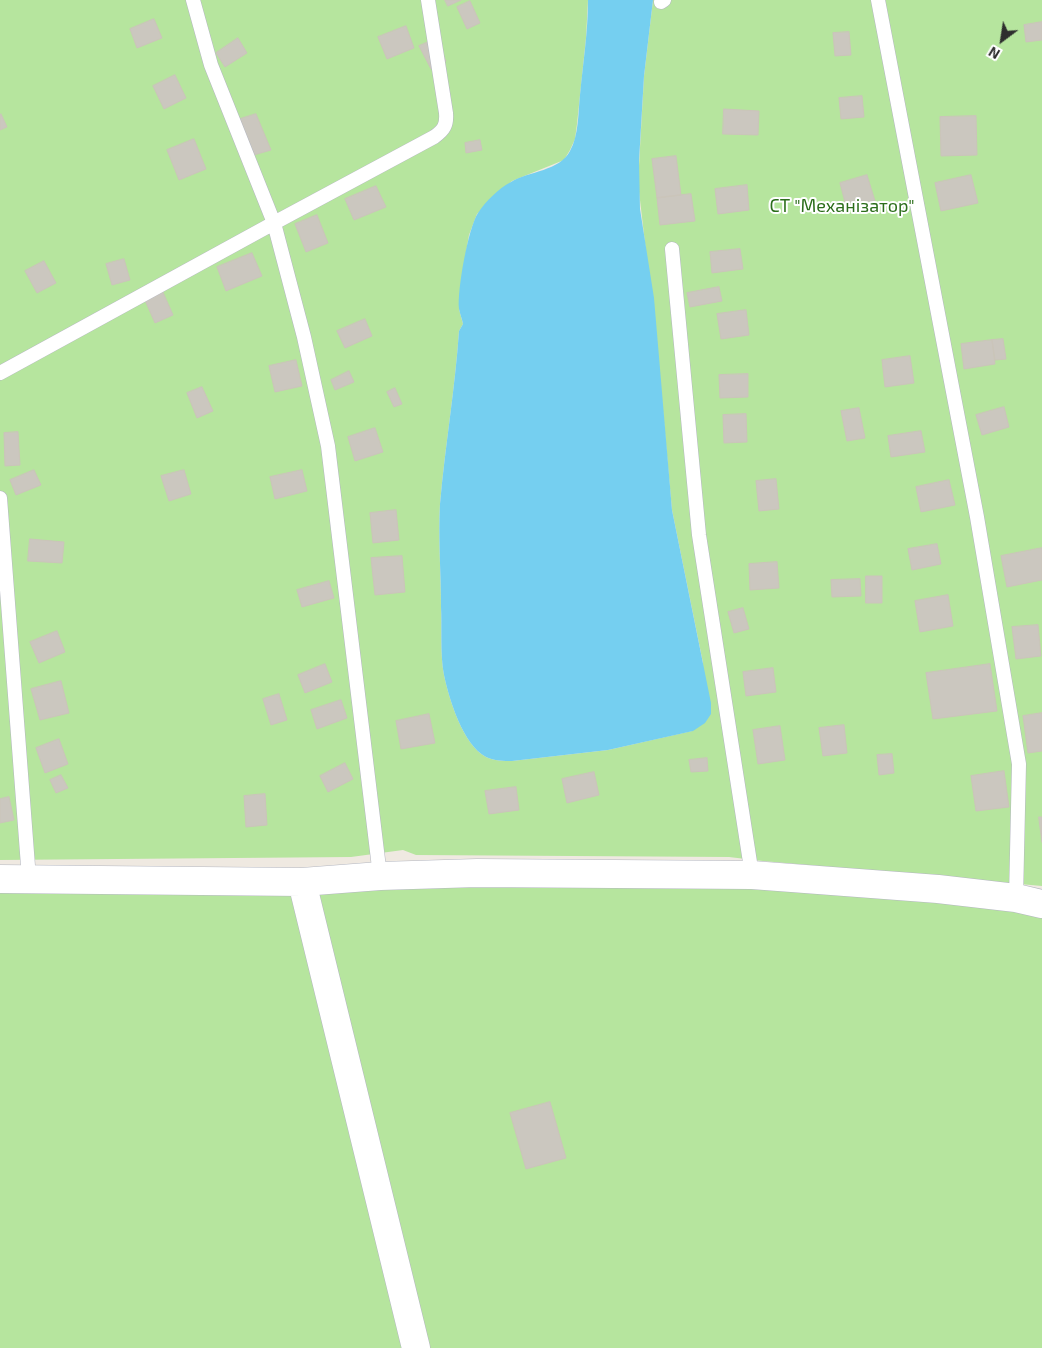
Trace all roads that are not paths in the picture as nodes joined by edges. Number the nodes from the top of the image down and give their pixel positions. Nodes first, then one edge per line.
1 (193, 0) edge
2 (428, 0) edge
3 (878, 0) edge
4 (274, 223) junction
5 (672, 249) dead end
6 (0, 373) edge
7 (0, 498) edge
8 (752, 875) junction
9 (380, 876) junction
10 (0, 879) edge
11 (29, 879) junction
12 (302, 882) junction
13 (1029, 901) edge
14 (416, 1348) edge

1 - 4 lane
2 - 4 lane
3 - 13 lane
4 - 6 lane
4 - 9 lane
5 - 8 lane
7 - 11 lane
8 - 9 street
8 - 13 street
9 - 12 street
10 - 11 street
11 - 12 street
12 - 14 street

